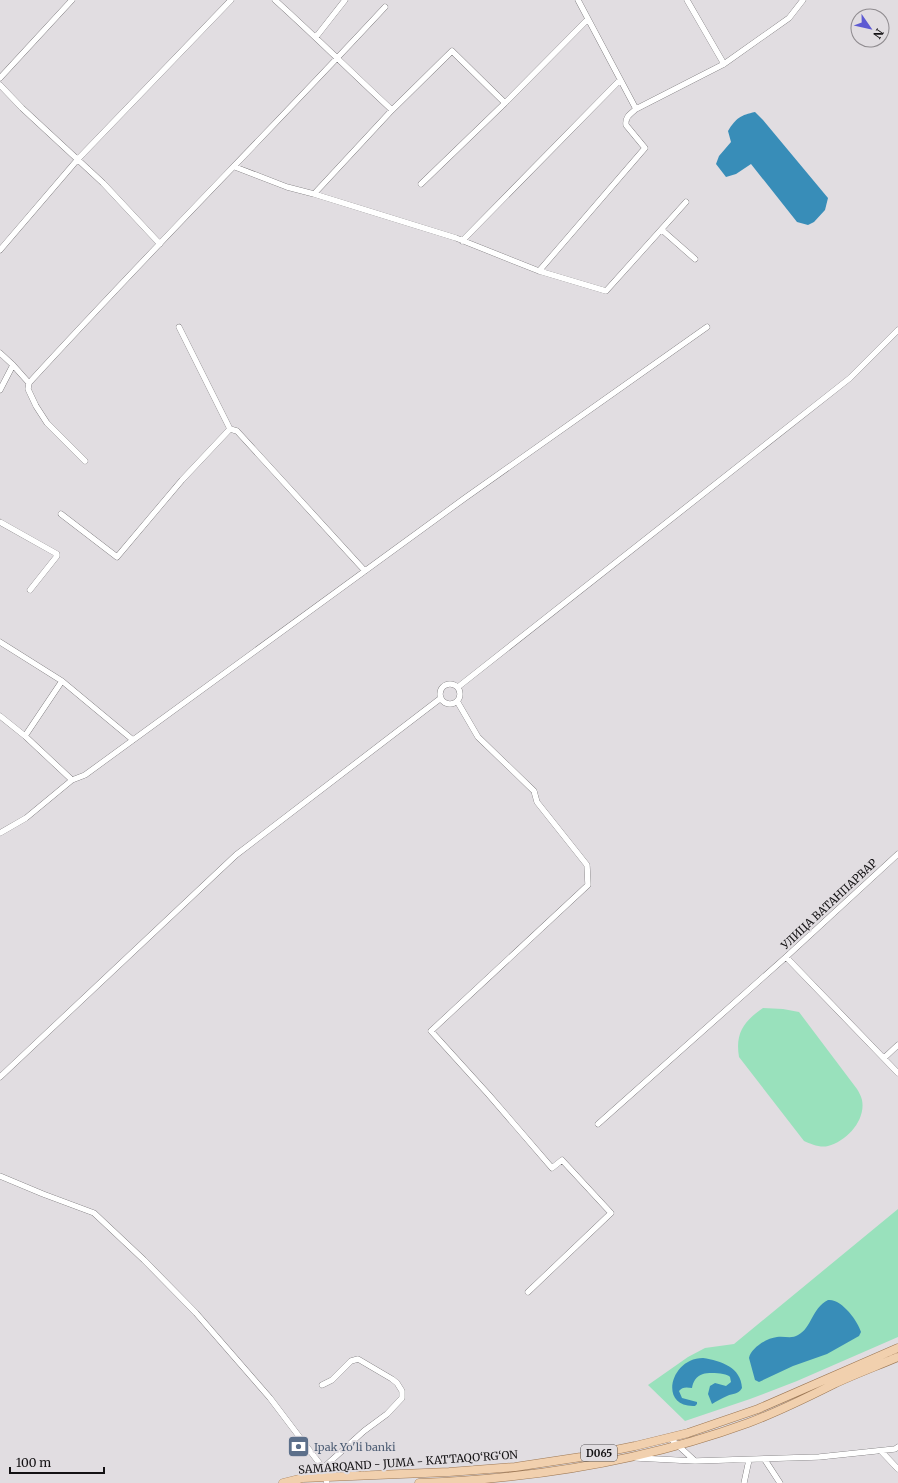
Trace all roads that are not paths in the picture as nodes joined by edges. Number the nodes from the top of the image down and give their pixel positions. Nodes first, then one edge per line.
1 (72, 0) edge
2 (231, 0) edge
3 (275, 0) edge
4 (345, 0) edge
5 (578, 0) edge
6 (687, 0) edge
7 (802, 0) edge
8 (385, 7) dead end
9 (588, 19) junction
10 (316, 36) junction
11 (337, 59) junction
12 (724, 64) junction
13 (0, 78) edge
14 (620, 80) junction
15 (0, 85) edge
16 (505, 103) junction
17 (636, 109) junction
18 (392, 110) junction
19 (78, 159) junction
20 (235, 166) junction
21 (421, 184) dead end
22 (314, 194) junction
23 (686, 202) dead end
24 (662, 230) junction
25 (462, 241) junction
26 (160, 244) junction
27 (0, 250) edge
28 (695, 259) dead end
29 (539, 271) junction
30 (179, 327) dead end
31 (707, 327) dead end
32 (898, 330) edge
33 (0, 353) edge
34 (13, 365) junction
35 (30, 383) junction
36 (0, 390) edge
37 (230, 429) junction
38 (85, 461) dead end
39 (61, 514) dead end
40 (0, 522) edge
41 (365, 571) junction
42 (30, 590) dead end
43 (0, 642) edge
44 (62, 681) junction
45 (458, 687) junction
46 (442, 698) junction
47 (457, 701) junction
48 (0, 716) edge
49 (25, 736) junction
50 (133, 740) junction
51 (72, 780) junction
52 (0, 833) edge
53 (898, 854) edge
54 (786, 957) junction
55 (898, 1045) edge
56 (884, 1058) junction
57 (898, 1073) edge
58 (0, 1077) edge
59 (598, 1124) dead end
60 (0, 1176) edge
61 (528, 1292) dead end
62 (898, 1348) edge
63 (898, 1357) edge
64 (322, 1385) dead end
65 (670, 1438) junction
66 (678, 1446) junction
67 (898, 1447) edge
68 (881, 1451) junction
69 (630, 1457) junction
70 (750, 1460) junction
71 (765, 1460) junction
72 (695, 1461) junction
73 (323, 1468) junction
74 (898, 1469) edge
75 (326, 1480) edge
76 (283, 1483) edge
77 (419, 1483) edge
78 (744, 1483) edge
79 (780, 1483) edge

1 - 13 street
2 - 19 street
3 - 10 street
4 - 10 street
5 - 9 street
6 - 12 street
7 - 12 street
8 - 11 street
9 - 14 street
9 - 16 street
10 - 11 street
11 - 18 street
11 - 20 street
12 - 17 street
14 - 17 street
14 - 25 street
15 - 19 street
16 - 18 street
16 - 21 street
17 - 29 street
18 - 22 street
19 - 26 street
19 - 27 street
20 - 22 street
20 - 26 street
22 - 25 street
23 - 24 street
24 - 28 street
24 - 29 street
25 - 29 street
26 - 35 street
30 - 37 street
31 - 41 street
32 - 45 street
33 - 34 street
34 - 35 street
34 - 36 street
35 - 38 street
37 - 39 street
37 - 41 street
40 - 42 street
41 - 50 street
43 - 44 street
44 - 49 street
44 - 50 street
45 - 46 street
45 - 47 street
46 - 47 street
46 - 58 street
47 - 61 street
48 - 49 street
49 - 51 street
50 - 51 street
51 - 52 street
53 - 54 street, УЛИЦА ВАТАНПАРВАР
54 - 56 street, УЛИЦА ВАТАНПАРВАР
54 - 59 street
55 - 56 street
56 - 57 street, УЛИЦА ВАТАНПАРВАР
60 - 73 street
62 - 65 main road, SAMARQAND - JUMA - KATTAQO‘RG‘ON / D065
63 - 66 main road, SAMARQAND - JUMA - KATTAQO‘RG‘ON / D065
64 - 73 street
65 - 66 street
65 - 75 main road, SAMARQAND - JUMA - KATTAQO‘RG‘ON / D065
66 - 69 main road, SAMARQAND - JUMA - KATTAQO‘RG‘ON / D065
66 - 72 street
67 - 68 street
68 - 71 street
68 - 74 street
69 - 72 street
69 - 77 main road, SAMARQAND - JUMA - KATTAQO‘RG‘ON / D065
70 - 71 street
70 - 72 street
70 - 78 street
71 - 79 street
73 - 75 street
75 - 76 main road, SAMARQAND - JUMA - KATTAQO‘RG‘ON / D065

